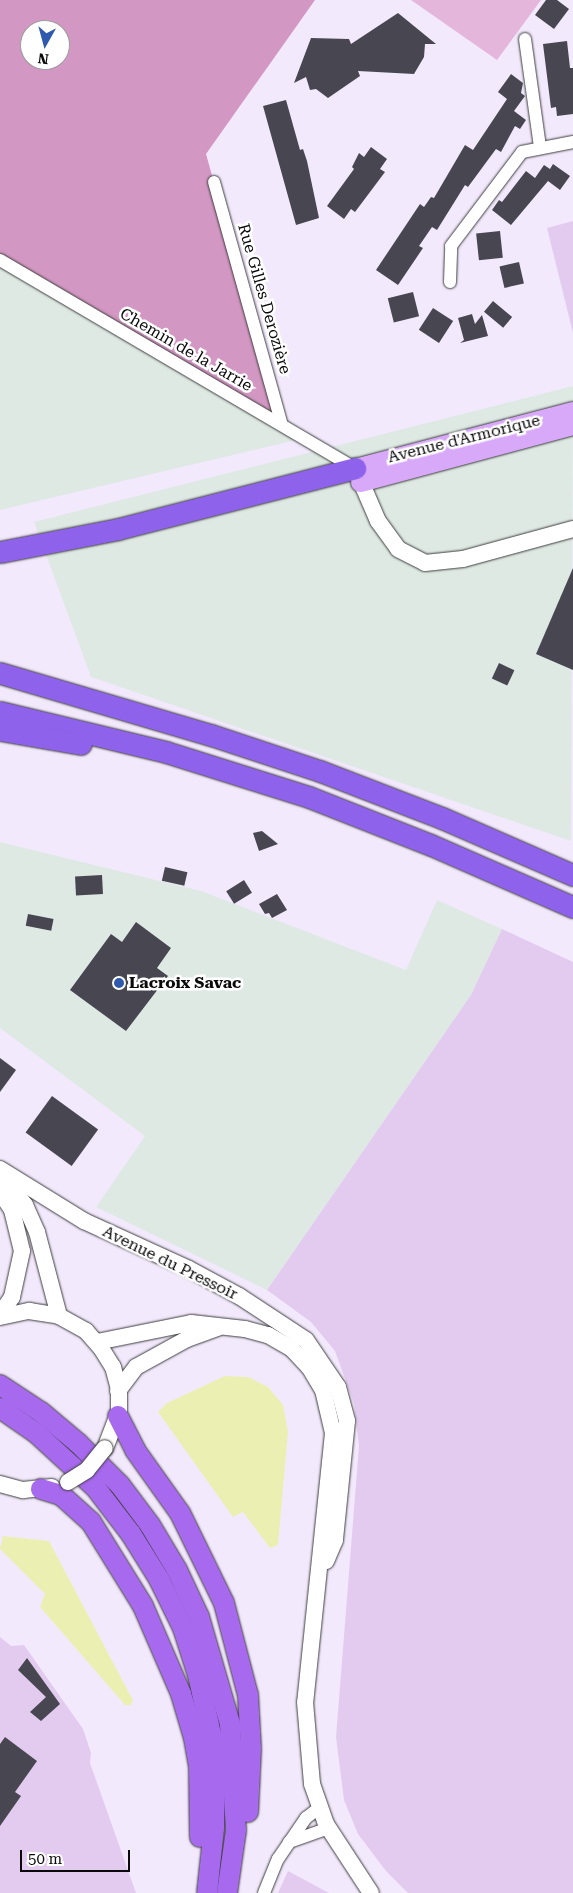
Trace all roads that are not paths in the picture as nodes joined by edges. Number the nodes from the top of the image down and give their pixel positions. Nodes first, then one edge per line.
1 (525, 39) dead end
2 (573, 142) edge
3 (540, 147) junction
4 (214, 182) dead end
5 (0, 260) edge
6 (450, 282) dead end
7 (573, 411) edge
8 (282, 425) junction
9 (573, 425) edge
10 (357, 475) junction
11 (573, 529) edge
12 (0, 552) edge
13 (0, 673) edge
14 (0, 680) edge
15 (68, 692) junction
16 (0, 712) edge
17 (0, 730) edge
18 (166, 752) junction
19 (573, 875) edge
20 (573, 907) edge
21 (0, 1169) edge
22 (0, 1175) edge
23 (0, 1192) edge
24 (0, 1316) edge
25 (59, 1316) junction
26 (222, 1327) junction
27 (97, 1342) junction
28 (0, 1385) edge
29 (118, 1391) junction
30 (0, 1408) edge
31 (118, 1416) junction
32 (0, 1484) edge
33 (41, 1489) junction
34 (320, 1574) junction
35 (320, 1806) junction
36 (329, 1828) junction
37 (290, 1842) junction
38 (194, 1893) edge
39 (207, 1893) edge
40 (227, 1893) edge
41 (236, 1893) edge
42 (264, 1893) edge
43 (371, 1893) edge

1 - 3 street
2 - 3 street
3 - 6 street
4 - 8 street, Rue Gilles Derozière
5 - 8 street, Chemin de la Jarrie
7 - 10 main road, Avenue d'Armorique
8 - 10 street, Chemin de la Jarrie
9 - 10 main road, Avenue d'Armorique
10 - 11 street
10 - 12 highway
13 - 15 highway
14 - 15 highway
15 - 19 highway
16 - 18 highway
17 - 18 highway
18 - 20 highway
21 - 34 street, Avenue du Pressoir
22 - 25 street
23 - 24 street
24 - 25 street
25 - 27 street
26 - 27 street, Avenue du Pressoir
26 - 29 street
26 - 34 street, Avenue du Pressoir
27 - 29 street
28 - 40 main road
29 - 31 street
30 - 39 main road
31 - 33 street, bridge
31 - 41 main road
32 - 33 street
33 - 38 main road
34 - 35 street, Avenue du Pressoir
35 - 36 street, Avenue du Pressoir
35 - 37 street
36 - 37 street
36 - 43 street, Avenue du Pressoir
37 - 42 street

